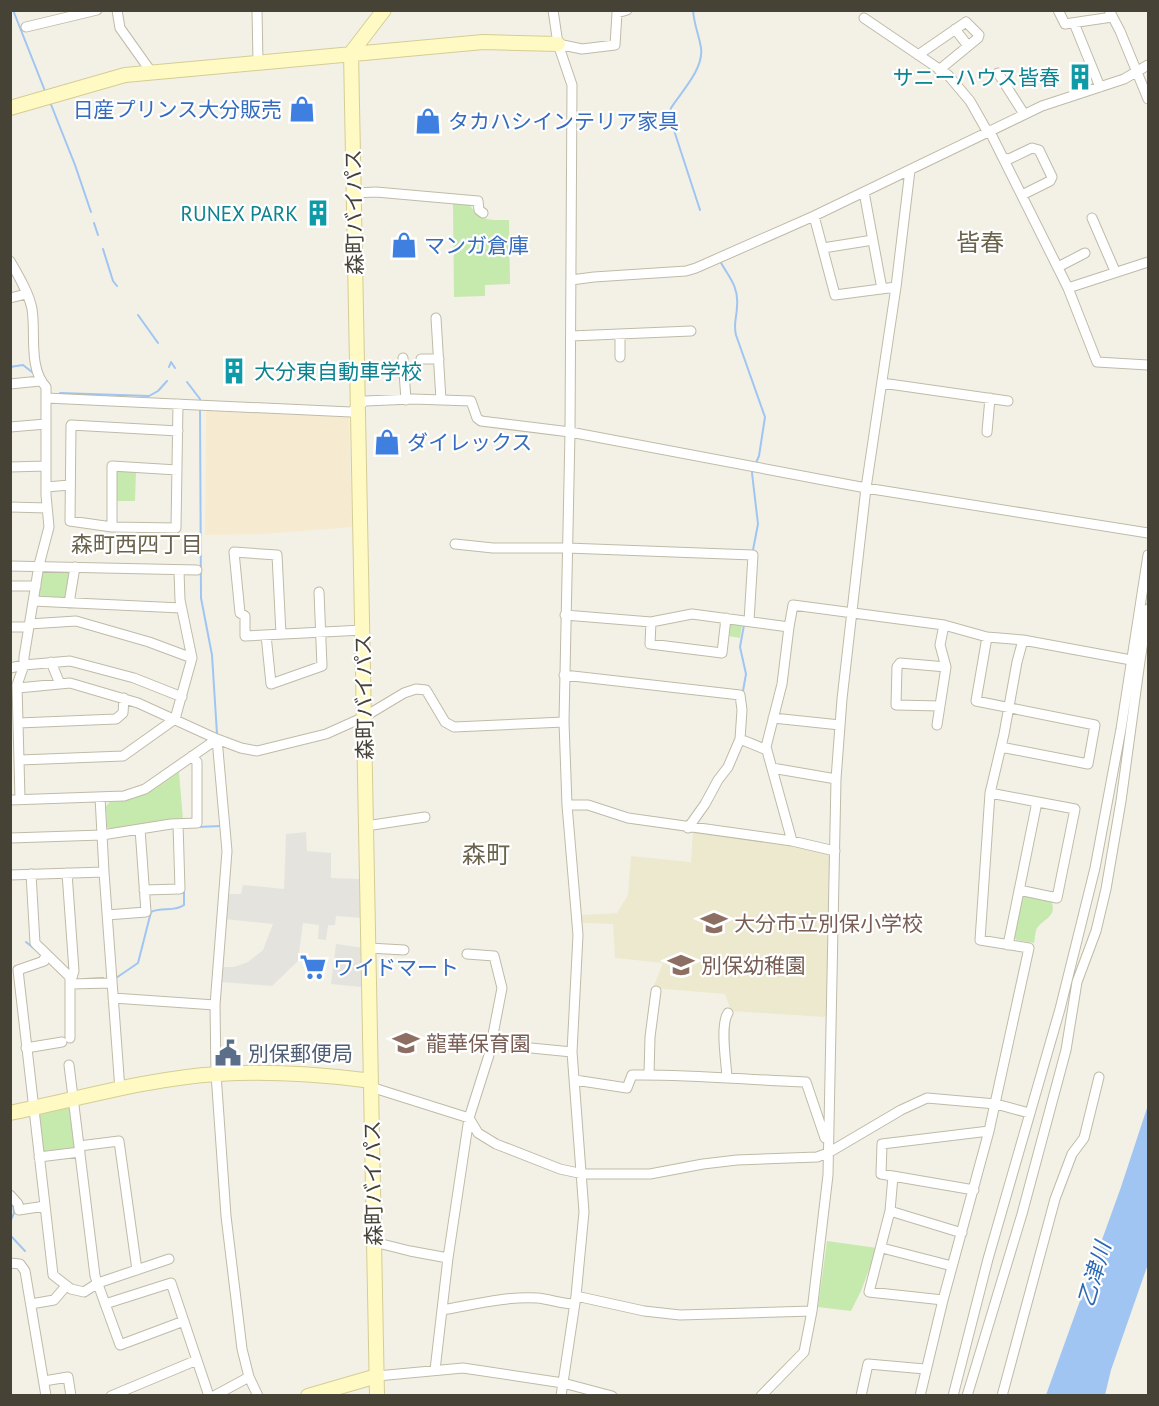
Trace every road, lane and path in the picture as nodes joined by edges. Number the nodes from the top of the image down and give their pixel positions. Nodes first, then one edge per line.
1 (98, 10) edge
2 (117, 10) edge
3 (257, 10) edge
4 (384, 10) edge
5 (553, 10) edge
6 (627, 10) edge
7 (1058, 10) edge
8 (1111, 14) edge
9 (864, 18) dead end
10 (1074, 23) junction
11 (26, 27) dead end
12 (955, 29) junction
13 (558, 44) junction
14 (968, 46) junction
15 (351, 53) junction
16 (918, 55) junction
17 (258, 62) junction
18 (1149, 65) edge
19 (939, 70) junction
20 (1137, 71) junction
21 (152, 73) junction
22 (998, 73) dead end
23 (1100, 87) junction
24 (1149, 99) edge
25 (10, 108) edge
26 (1024, 114) junction
27 (988, 131) junction
28 (1003, 158) junction
29 (910, 170) junction
30 (864, 192) junction
31 (354, 193) junction
32 (1022, 195) junction
33 (483, 213) dead end
34 (814, 216) junction
35 (1092, 218) dead end
36 (873, 240) junction
37 (823, 248) junction
38 (1085, 253) dead end
39 (1149, 262) edge
40 (11, 265) edge
41 (1058, 267) junction
42 (1115, 271) junction
43 (571, 280) junction
44 (896, 287) junction
45 (1068, 288) junction
46 (882, 289) junction
47 (26, 294) junction
48 (10, 298) edge
49 (436, 318) dead end
50 (691, 332) dead end
51 (620, 334) junction
52 (571, 336) junction
53 (620, 357) dead end
54 (404, 358) dead end
55 (439, 358) junction
56 (421, 359) dead end
57 (1149, 365) edge
58 (40, 381) junction
59 (882, 383) junction
60 (10, 384) edge
61 (46, 398) junction
62 (990, 398) junction
63 (406, 400) junction
64 (441, 400) junction
65 (1008, 401) dead end
66 (178, 404) junction
67 (358, 406) junction
68 (46, 424) junction
69 (10, 427) edge
70 (178, 431) junction
71 (570, 432) junction
72 (987, 432) dead end
73 (46, 466) junction
74 (10, 467) edge
75 (177, 470) junction
76 (70, 485) junction
77 (46, 487) junction
78 (866, 488) junction
79 (10, 507) edge
80 (47, 508) junction
81 (112, 527) junction
82 (1149, 533) edge
83 (455, 544) dead end
84 (567, 548) junction
85 (1149, 555) edge
86 (39, 565) junction
87 (10, 566) edge
88 (75, 567) junction
89 (197, 570) dead end
90 (178, 571) junction
91 (10, 586) edge
92 (36, 586) junction
93 (319, 592) dead end
94 (33, 601) junction
95 (69, 603) junction
96 (181, 608) junction
97 (1149, 609) edge
98 (852, 612) junction
99 (565, 615) junction
100 (726, 618) junction
101 (749, 621) junction
102 (651, 622) junction
103 (944, 625) junction
104 (29, 626) junction
105 (10, 627) edge
106 (789, 627) junction
107 (363, 630) junction
108 (320, 632) junction
109 (281, 634) junction
110 (266, 635) junction
111 (987, 637) junction
112 (1023, 640) junction
113 (192, 658) junction
114 (1131, 660) junction
115 (51, 662) junction
116 (24, 664) junction
117 (946, 667) junction
118 (10, 668) edge
119 (564, 675) junction
120 (60, 684) junction
121 (18, 688) junction
122 (182, 697) junction
123 (124, 698) junction
124 (940, 706) junction
125 (1009, 706) junction
126 (364, 717) junction
127 (773, 718) junction
128 (175, 719) junction
129 (564, 722) junction
130 (19, 723) junction
131 (937, 724) dead end
132 (840, 725) junction
133 (217, 739) junction
134 (740, 739) junction
135 (1001, 747) junction
136 (767, 750) junction
137 (192, 756) junction
138 (20, 760) junction
139 (772, 768) junction
140 (836, 779) junction
141 (990, 793) junction
142 (100, 797) junction
143 (15, 800) edge
144 (1037, 802) junction
145 (567, 805) junction
146 (425, 817) dead end
147 (178, 824) junction
148 (366, 826) junction
149 (688, 828) junction
150 (140, 829) junction
151 (102, 835) junction
152 (10, 838) edge
153 (792, 841) junction
154 (835, 851) junction
155 (104, 872) junction
156 (67, 873) junction
157 (31, 874) junction
158 (10, 875) edge
159 (144, 890) junction
160 (1019, 890) junction
161 (106, 915) junction
162 (1008, 945) junction
163 (369, 948) junction
164 (404, 950) dead end
165 (467, 954) dead end
166 (45, 959) dead end
167 (111, 983) junction
168 (70, 984) junction
169 (656, 991) dead end
170 (21, 997) junction
171 (10, 998) edge
172 (113, 998) junction
173 (215, 1005) junction
174 (728, 1013) dead end
175 (491, 1044) junction
176 (26, 1048) junction
177 (572, 1052) junction
178 (69, 1065) dead end
179 (216, 1074) junction
180 (649, 1074) junction
181 (727, 1077) junction
182 (1099, 1077) dead end
183 (575, 1080) junction
184 (368, 1083) junction
185 (120, 1090) junction
186 (73, 1100) junction
187 (996, 1104) junction
188 (33, 1108) junction
189 (10, 1113) edge
190 (1029, 1113) junction
191 (469, 1118) junction
192 (989, 1131) junction
193 (828, 1148) junction
194 (79, 1149) junction
195 (39, 1157) junction
196 (582, 1174) junction
197 (893, 1176) junction
198 (974, 1190) junction
199 (10, 1196) edge
200 (45, 1206) junction
201 (890, 1211) junction
202 (962, 1233) junction
203 (374, 1242) junction
204 (882, 1248) junction
205 (448, 1258) junction
206 (170, 1259) dead end
207 (10, 1263) edge
208 (952, 1266) junction
209 (137, 1270) junction
210 (98, 1283) junction
211 (66, 1286) junction
212 (575, 1300) junction
213 (943, 1300) junction
214 (31, 1304) junction
215 (105, 1304) junction
216 (442, 1310) junction
217 (812, 1311) junction
218 (184, 1321) junction
219 (197, 1360) junction
220 (925, 1369) junction
221 (435, 1370) junction
222 (377, 1376) junction
223 (249, 1377) junction
224 (44, 1381) junction
225 (563, 1383) junction
226 (46, 1395) edge
227 (71, 1395) edge
228 (111, 1395) edge
229 (209, 1395) edge
230 (214, 1395) edge
231 (258, 1395) edge
232 (308, 1395) edge
233 (378, 1395) edge
234 (561, 1395) edge
235 (612, 1395) edge
236 (761, 1395) edge
237 (861, 1395) edge
238 (920, 1395) edge
239 (953, 1395) edge
240 (967, 1395) edge
241 (1002, 1395) edge

1 - 11 street
2 - 21 street
3 - 17 street
4 - 15 main road
5 - 13 street
6 - 13 street
7 - 10 street
8 - 10 street
8 - 20 street
9 - 16 street
10 - 23 street
12 - 14 street
12 - 14 street
12 - 16 street
13 - 15 main road
13 - 43 street
14 - 19 street
15 - 17 main road
15 - 31 main road, 森町バイパス
16 - 19 street
17 - 21 main road
18 - 20 street
19 - 27 street
20 - 23 street
20 - 24 street
21 - 25 main road
22 - 26 street
23 - 26 street
26 - 27 street
27 - 28 street
27 - 29 street
28 - 32 street
28 - 32 street
29 - 30 street
29 - 44 street
30 - 34 street
30 - 36 street
31 - 33 street
31 - 67 main road, 森町バイパス
32 - 41 street
34 - 37 street
34 - 43 street
35 - 42 street
36 - 37 street
36 - 46 street
37 - 46 street
38 - 41 street
39 - 42 street
40 - 47 street
41 - 45 street
42 - 45 street
43 - 52 street
44 - 46 street
44 - 59 street
45 - 57 street
47 - 48 street
47 - 58 street
49 - 55 street
50 - 51 street
51 - 52 street
51 - 53 street
52 - 71 street
54 - 63 street
55 - 56 street
55 - 64 street
58 - 60 street
58 - 61 street
59 - 62 street
59 - 78 street
61 - 66 street
61 - 68 street
62 - 65 street
62 - 72 street
63 - 64 street
63 - 67 street
64 - 71 street
66 - 67 street
66 - 70 street
67 - 107 main road, 森町バイパス
68 - 69 street
68 - 73 street
70 - 75 street
70 - 76 street
71 - 78 street
71 - 84 street
73 - 74 street
73 - 77 street
75 - 81 street
75 - 81 street
76 - 77 street
76 - 81 street
77 - 80 street
78 - 82 street
78 - 98 street
79 - 80 street
80 - 86 street
83 - 84 street
84 - 99 street
84 - 101 street
85 - 114 street
86 - 87 street
86 - 88 street
86 - 92 street
88 - 90 street
88 - 95 street
89 - 90 street
90 - 96 street
91 - 92 street
92 - 94 street
93 - 108 street
94 - 95 street
94 - 104 street
95 - 96 street
96 - 113 street
97 - 240 street
98 - 103 street
98 - 106 street
98 - 132 street
99 - 102 street
99 - 119 street
100 - 101 street
100 - 102 street
100 - 102 street
101 - 106 street
103 - 111 street
103 - 117 street
104 - 105 street
104 - 113 street
104 - 116 street
106 - 127 street
107 - 108 street
107 - 126 main road, 森町バイパス
108 - 109 street
108 - 110 street
109 - 110 street
109 - 110 street
111 - 112 street
111 - 125 street
112 - 114 street
112 - 125 street
113 - 122 street
114 - 190 street
115 - 116 street
115 - 120 street
115 - 122 street
116 - 118 street
116 - 121 street
117 - 124 street
117 - 124 street
119 - 129 street
119 - 134 street
120 - 121 street
120 - 123 street
121 - 130 street
122 - 128 street
123 - 128 street
123 - 130 street
124 - 131 street
125 - 135 street
125 - 135 street
126 - 129 street
126 - 133 street
126 - 148 main road, 森町バイパス
127 - 132 street
127 - 136 street
128 - 133 street
128 - 138 street
129 - 145 street
130 - 138 street
132 - 140 street
133 - 137 street
133 - 173 street
134 - 136 street
134 - 149 street
135 - 141 street
136 - 139 street
137 - 142 street
137 - 147 street
138 - 143 street
139 - 140 street
139 - 153 street
140 - 154 street
141 - 144 street
141 - 162 street
142 - 143 street
142 - 151 street
144 - 160 street
144 - 160 street
145 - 149 street
145 - 177 street
146 - 148 street
147 - 150 street
147 - 159 street
148 - 163 main road, 森町バイパス
149 - 153 street
150 - 151 street
150 - 159 street
151 - 152 street
151 - 155 street
153 - 154 street
154 - 193 street
155 - 156 street
155 - 161 street
156 - 157 street
156 - 168 street
157 - 158 street
157 - 168 street
159 - 161 street
160 - 162 street
161 - 167 street
162 - 187 street
163 - 164 street
163 - 184 main road, 森町バイパス
165 - 175 street
166 - 170 street
167 - 168 street
167 - 172 street
168 - 176 street
169 - 180 street
170 - 171 street
170 - 176 street
172 - 173 street
172 - 185 street
173 - 179 street
174 - 181 street
175 - 177 street
175 - 191 street
176 - 188 street
177 - 183 street
178 - 186 street
179 - 184 main road
179 - 185 main road
179 - 223 street
180 - 181 street
180 - 183 street
181 - 193 street
182 - 241 street
183 - 196 street
184 - 191 street
184 - 203 main road, 森町バイパス
185 - 186 main road
186 - 188 main road
186 - 194 street
187 - 190 street
187 - 192 street
187 - 193 street
188 - 189 main road
188 - 195 street
190 - 239 street
191 - 196 street
191 - 205 street
192 - 197 street
192 - 198 street
193 - 196 street
193 - 217 street
194 - 195 street
194 - 209 street
194 - 210 street
195 - 200 street
196 - 212 street
197 - 198 street
197 - 201 street
198 - 202 street
199 - 200 street
200 - 211 street
201 - 202 street
201 - 204 street
202 - 208 street
203 - 205 street
203 - 222 main road, 森町バイパス
204 - 208 street
204 - 213 street
205 - 216 street
206 - 209 street
207 - 214 street
208 - 213 street
209 - 210 street
210 - 211 street
210 - 215 street
211 - 214 street
212 - 216 street
212 - 217 street
212 - 225 street
213 - 220 street
214 - 224 street
215 - 218 street
215 - 218 street
216 - 221 street
217 - 236 street
218 - 219 street
219 - 228 street
219 - 229 street
220 - 237 street
220 - 238 street
221 - 222 street
221 - 225 street
222 - 232 main road
222 - 233 main road, 森町バイパス
223 - 230 street
223 - 231 street
224 - 226 street
224 - 227 street
225 - 234 street
225 - 235 street

